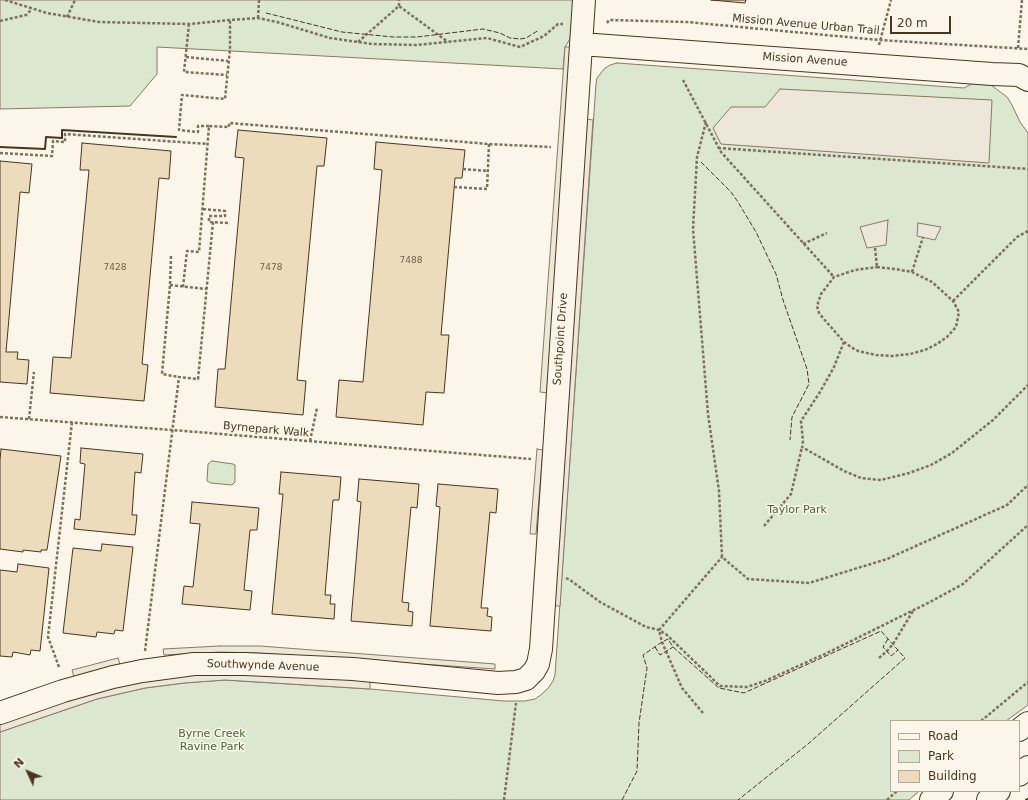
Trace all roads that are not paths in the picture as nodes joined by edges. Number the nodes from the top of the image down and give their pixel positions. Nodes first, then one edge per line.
1 (584, 0) edge
2 (581, 44) junction
3 (1028, 80) edge
4 (530, 676) joint
5 (0, 713) edge
6 (1028, 723) edge
7 (1020, 729) edge
8 (1028, 767) edge
9 (1020, 774) edge
10 (941, 792) edge
11 (998, 792) edge
12 (931, 800) edge
13 (988, 800) edge

1 - 2 street, Southpoint Drive
2 - 3 street, Mission Avenue
2 - 4 street, Southpoint Drive
4 - 5 street, Southwynde Avenue
6 - 7 street
8 - 9 street
10 - 12 street
11 - 13 street

